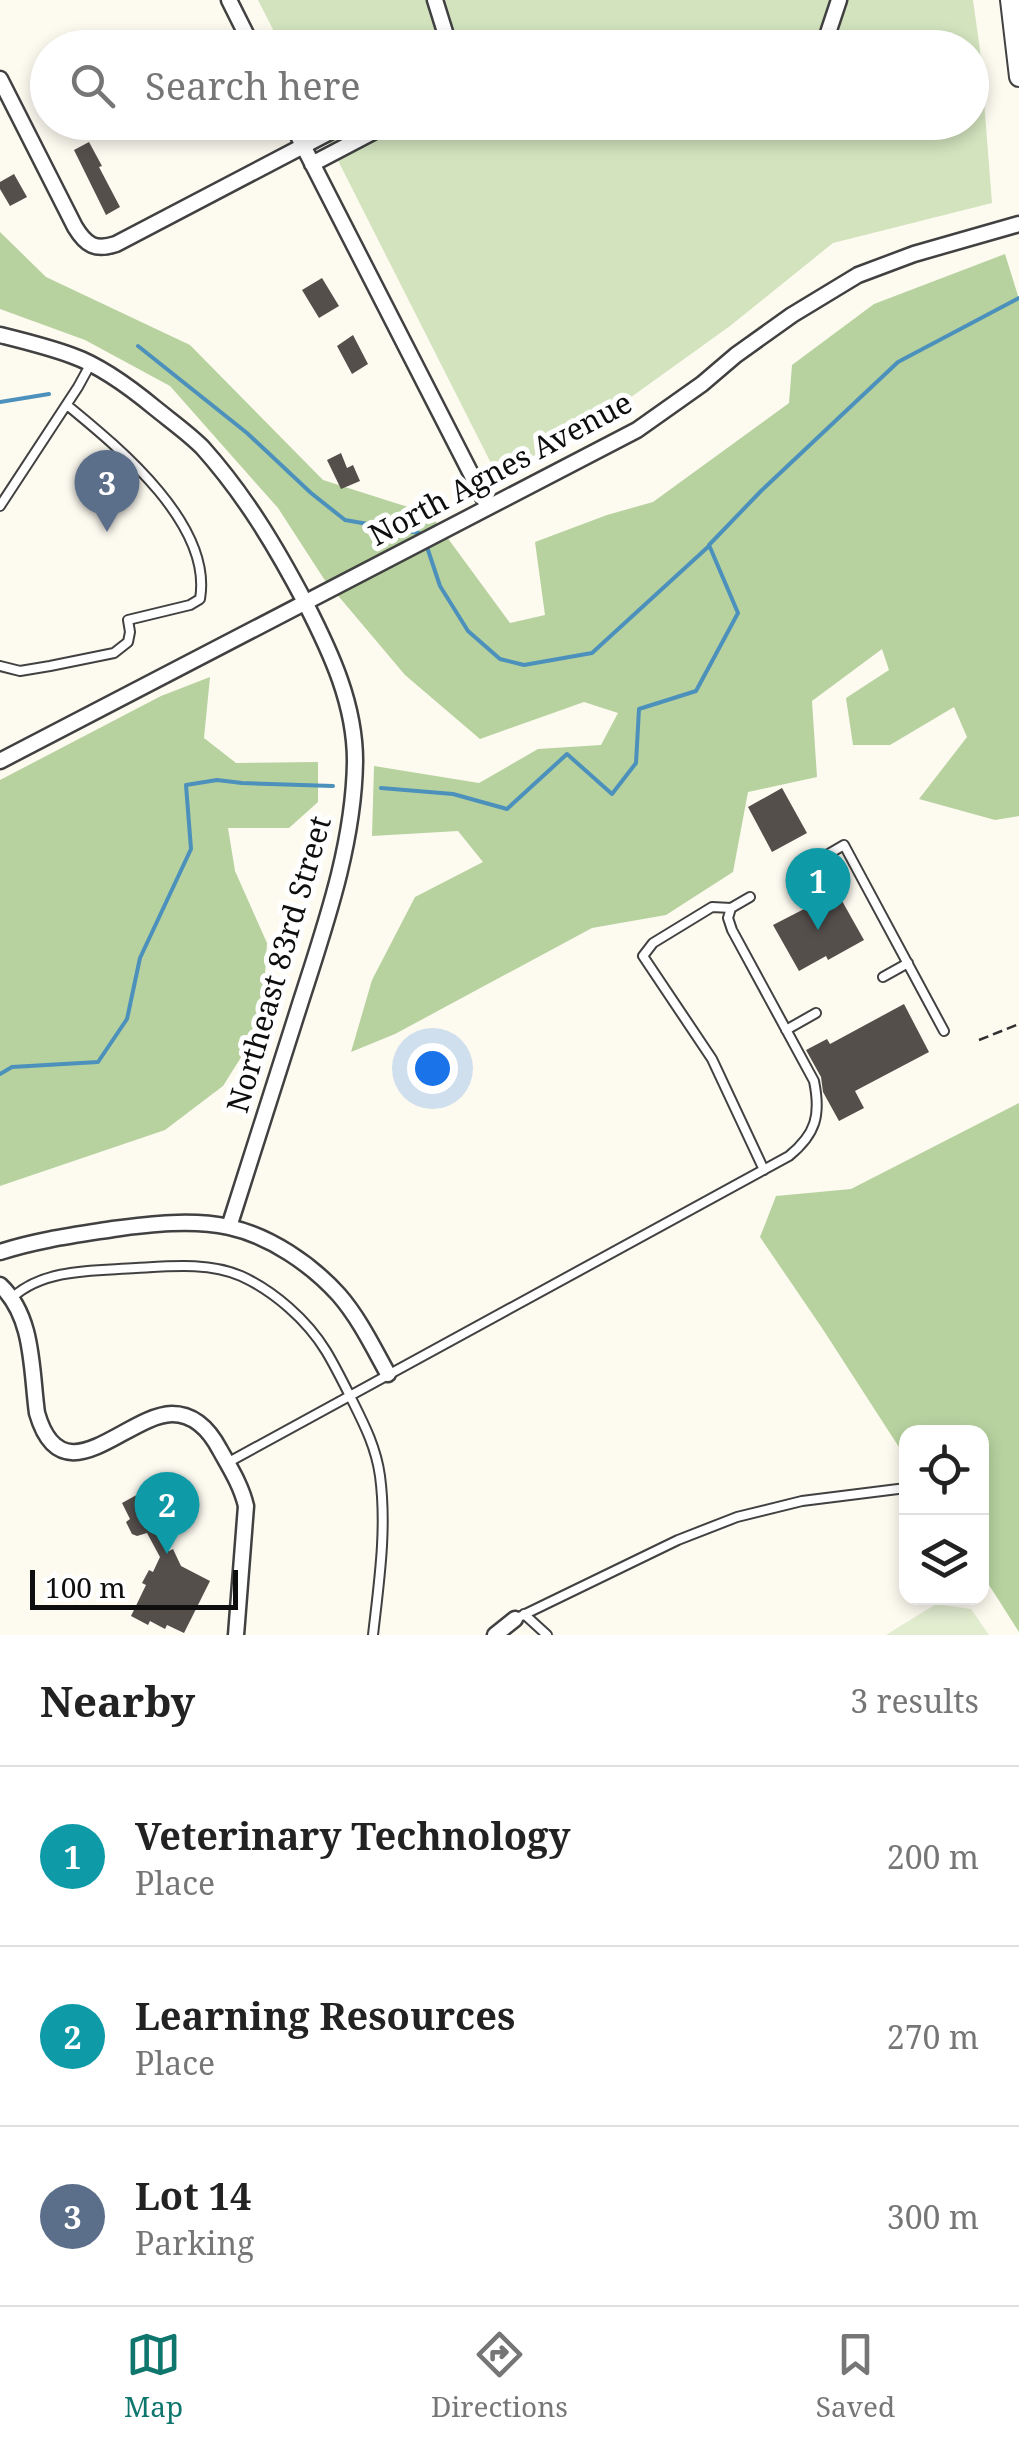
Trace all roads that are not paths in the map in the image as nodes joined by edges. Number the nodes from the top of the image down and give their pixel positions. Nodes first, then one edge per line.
1 (229, 0) edge
2 (434, 0) edge
3 (838, 0) edge
4 (1010, 0) edge
5 (441, 26) junction
6 (244, 30) edge
7 (441, 30) edge
8 (443, 30) edge
9 (829, 30) edge
10 (1019, 76) edge
11 (0, 79) edge
12 (30, 138) edge
13 (31, 140) edge
14 (300, 140) edge
15 (314, 140) edge
16 (358, 140) edge
17 (303, 146) junction
18 (312, 164) junction
19 (1019, 224) edge
20 (0, 335) edge
21 (90, 365) junction
22 (67, 405) junction
23 (0, 506) edge
24 (488, 506) junction
25 (305, 602) junction
26 (0, 666) edge
27 (0, 761) edge
28 (820, 859) dead end
29 (750, 897) dead end
30 (731, 908) junction
31 (908, 963) junction
32 (883, 977) dead end
33 (816, 1014) dead end
34 (786, 1030) junction
35 (944, 1031) dead end
36 (764, 1170) junction
37 (229, 1227) junction
38 (0, 1252) edge
39 (0, 1284) edge
40 (14, 1298) junction
41 (388, 1374) junction
42 (349, 1395) junction
43 (227, 1463) junction
44 (899, 1489) edge
45 (520, 1616) junction
46 (236, 1635) edge
47 (374, 1635) edge
48 (495, 1635) edge
49 (547, 1635) edge

1 - 6 street
2 - 5 street
3 - 9 street
4 - 10 street
5 - 7 street
5 - 8 street
11 - 12 street
13 - 17 street
14 - 17 street
15 - 17 street
16 - 18 street
17 - 18 street
18 - 24 street
19 - 24 street, North Agnes Avenue
20 - 21 street, Northeast 83rd Street
21 - 22 lane
21 - 25 street, Northeast 83rd Street
22 - 23 lane
22 - 26 lane
24 - 25 street, North Agnes Avenue
25 - 27 street, North Agnes Avenue
25 - 37 street, Northeast 83rd Street
28 - 31 lane
29 - 30 lane
30 - 34 lane
30 - 36 lane
31 - 32 lane
31 - 35 lane
33 - 34 lane
34 - 36 lane
36 - 41 lane
37 - 38 street
37 - 41 street
39 - 40 street
40 - 42 lane
40 - 43 street
41 - 42 lane
42 - 43 lane
42 - 47 lane
43 - 46 street
44 - 45 lane
45 - 48 street
45 - 49 lane

